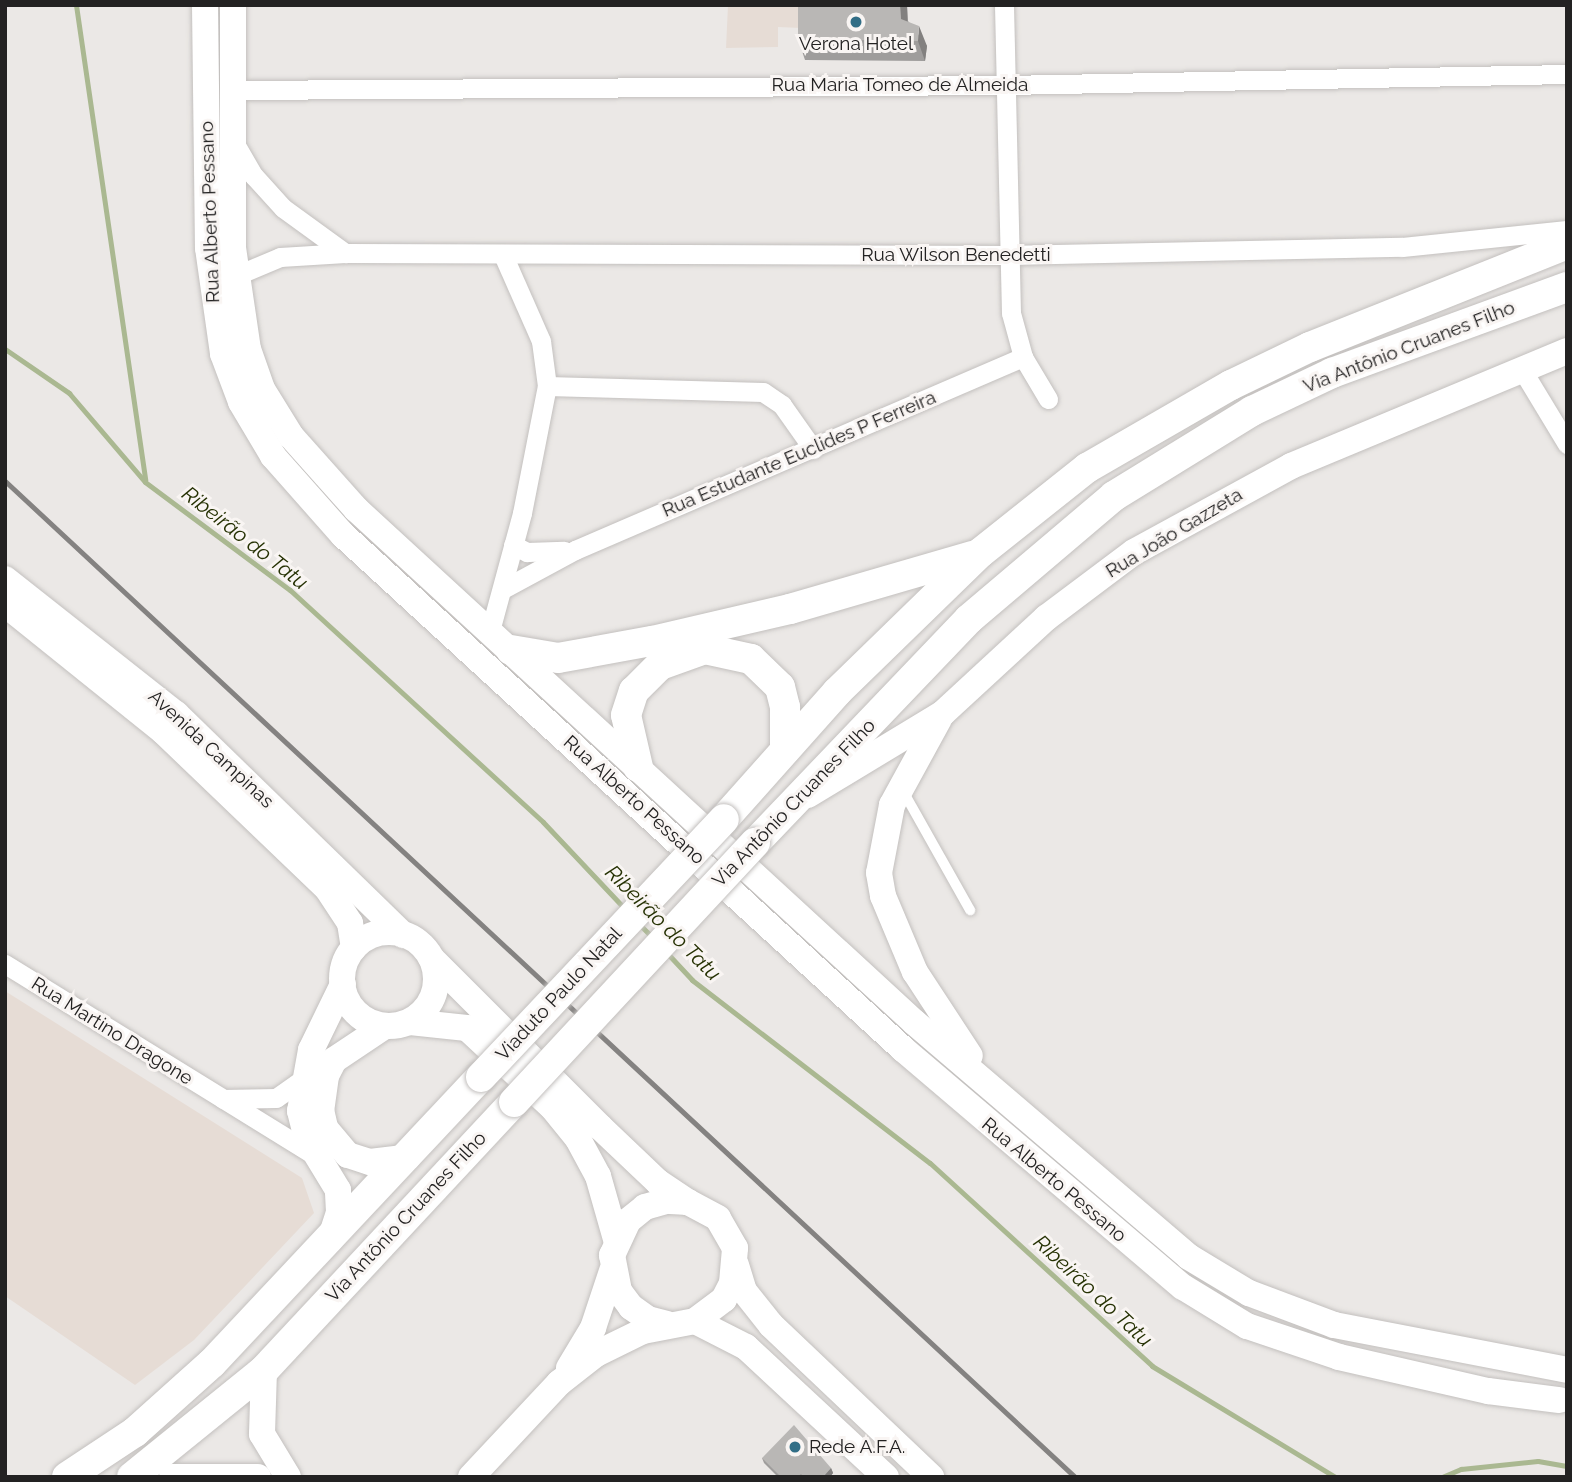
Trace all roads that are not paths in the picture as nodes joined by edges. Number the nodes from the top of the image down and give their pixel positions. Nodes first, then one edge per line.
1 (205, 5) edge
2 (233, 5) edge
3 (1004, 5) edge
4 (1567, 74) edge
5 (1005, 85) junction
6 (232, 90) junction
7 (233, 141) junction
8 (1567, 230) edge
9 (1567, 244) edge
10 (345, 253) junction
11 (1007, 255) junction
12 (504, 257) junction
13 (235, 276) junction
14 (1567, 287) edge
15 (1567, 300) edge
16 (1503, 311) junction
17 (1567, 351) edge
18 (1023, 357) junction
19 (1521, 368) junction
20 (547, 386) junction
21 (1048, 398) dead end
22 (1567, 444) edge
23 (813, 449) junction
24 (513, 545) junction
25 (575, 551) junction
26 (980, 553) junction
27 (5, 579) edge
28 (503, 589) junction
29 (5, 604) edge
30 (500, 641) junction
31 (942, 714) junction
32 (785, 750) junction
33 (212, 761) junction
34 (638, 767) junction
35 (900, 788) junction
36 (789, 807) junction
37 (724, 819) joint
38 (970, 910) dead end
39 (403, 934) junction
40 (354, 948) junction
41 (432, 959) junction
42 (5, 964) edge
43 (342, 984) junction
44 (397, 1024) junction
45 (481, 1077) joint
46 (302, 1080) junction
47 (219, 1098) junction
48 (1003, 1098) junction
49 (408, 1157) junction
50 (319, 1158) junction
51 (688, 1202) junction
52 (616, 1239) junction
53 (329, 1241) junction
54 (736, 1265) junction
55 (612, 1271) junction
56 (695, 1321) junction
57 (667, 1324) junction
58 (264, 1370) junction
59 (1567, 1371) edge
60 (559, 1383) junction
61 (1563, 1404) edge
62 (67, 1477) edge
63 (132, 1477) edge
64 (172, 1477) edge
65 (258, 1477) edge
66 (288, 1477) edge
67 (471, 1477) edge
68 (886, 1477) edge
69 (931, 1477) edge

1 - 61 street, Rua Alberto Pessano
2 - 6 street, Rua Alberto Pessano
3 - 5 street
4 - 5 street, Rua Maria Tomeo de Almeida
5 - 6 street, Rua Maria Tomeo de Almeida
5 - 11 street
6 - 7 street, Rua Alberto Pessano
7 - 10 street
7 - 13 street, Rua Alberto Pessano
8 - 11 street, Rua Wilson Benedetti
9 - 26 main road, Via Antônio Cruanes Filho
10 - 12 street, Rua Wilson Benedetti
10 - 13 street, Rua Wilson Benedetti
11 - 12 street, Rua Wilson Benedetti
11 - 18 street
12 - 20 street
13 - 30 street, Rua Alberto Pessano
14 - 16 main road, Via Antônio Cruanes Filho
15 - 16 main road
16 - 36 main road, Via Antônio Cruanes Filho
17 - 19 street, Rua João Gazzeta
18 - 21 street
18 - 23 street, Rua Estudante Euclides P Ferreira
19 - 22 street
19 - 31 street, Rua João Gazzeta
20 - 23 street
20 - 24 street
23 - 25 street, Rua Estudante Euclides P Ferreira
24 - 25 street, Rua Estudante Euclides P Ferreira
24 - 28 street
25 - 28 street, Rua Estudante Euclides P Ferreira
26 - 30 main road
26 - 32 main road, Via Antônio Cruanes Filho
27 - 33 street, Avenida Campinas
28 - 30 street
29 - 33 street, Avenida Campinas
30 - 34 street, Rua Alberto Pessano
31 - 35 street
31 - 36 street, Rua João Gazzeta
32 - 34 main road
32 - 37 main road, Via Antônio Cruanes Filho
33 - 39 street, Avenida Campinas
33 - 40 street, Avenida Campinas
34 - 48 street, Rua Alberto Pessano
35 - 38 lane
35 - 48 street
36 - 58 main road, Via Antônio Cruanes Filho, bridge
37 - 45 main road, Viaduto Paulo Natal, bridge
39 - 40 street
39 - 41 street
40 - 43 street
41 - 44 street
41 - 51 street
42 - 47 street, Rua Martino Dragone
43 - 44 street
43 - 46 street, Rua Martino Dragone
44 - 49 street
44 - 52 street
45 - 49 main road, Via Antônio Cruanes Filho
46 - 47 street
46 - 50 street, Rua Martino Dragone
47 - 50 street, Rua Martino Dragone
48 - 59 street, Rua Alberto Pessano
49 - 53 main road, Via Antônio Cruanes Filho
50 - 53 street, Rua Martino Dragone
51 - 52 street
51 - 54 street
52 - 55 street
53 - 62 main road, Via Antônio Cruanes Filho
54 - 56 street
54 - 69 street
55 - 57 street
55 - 60 street
56 - 57 street
56 - 68 street
57 - 60 street
58 - 63 main road, Via Antônio Cruanes Filho
58 - 66 street
59 - 61 street
60 - 67 street
64 - 65 street

